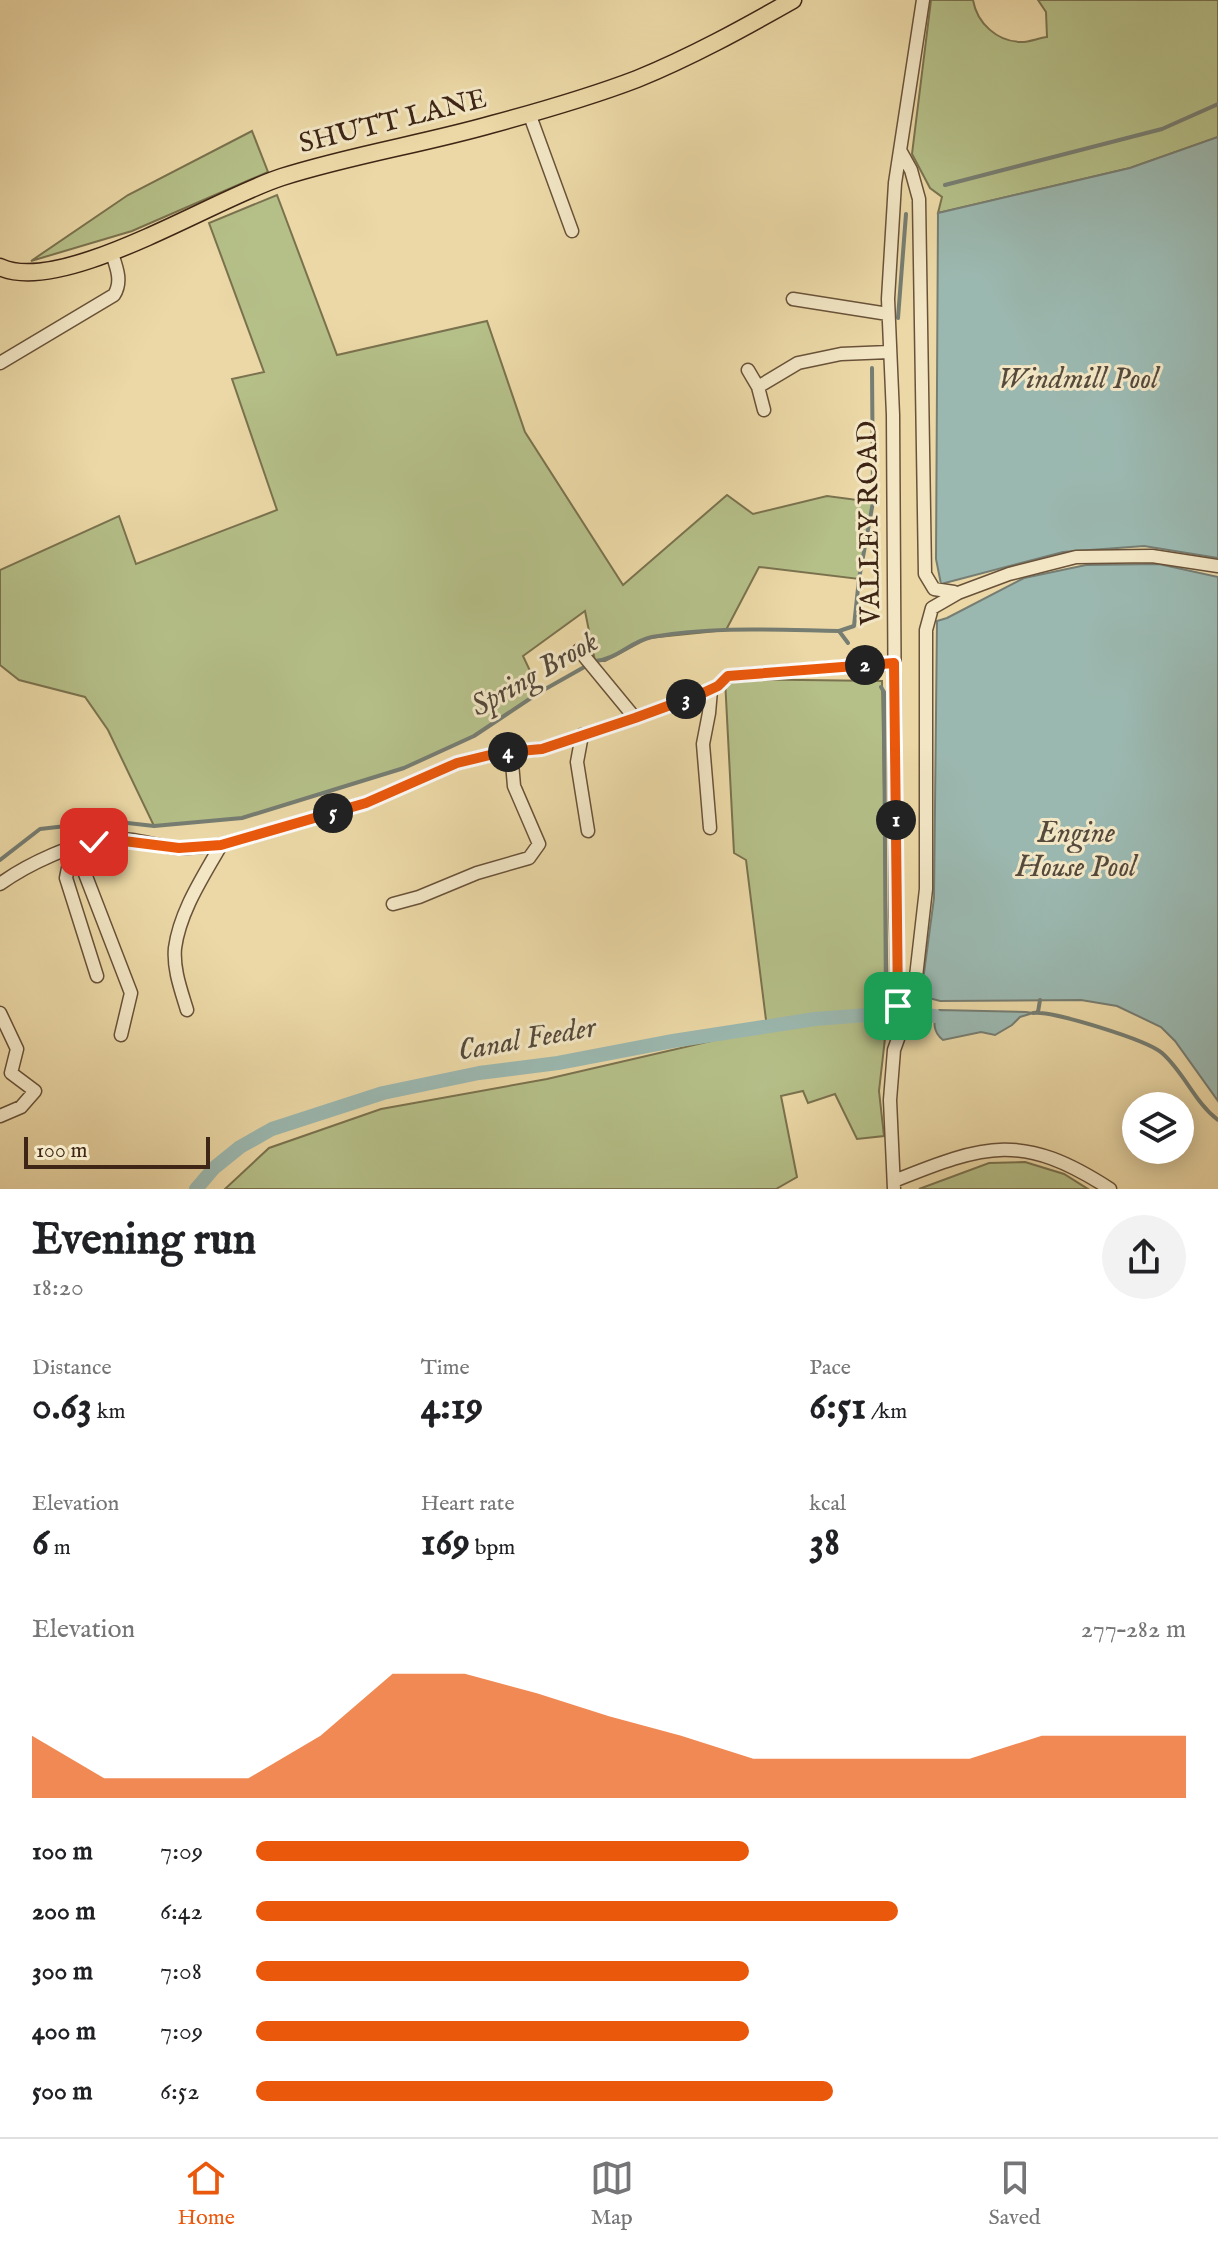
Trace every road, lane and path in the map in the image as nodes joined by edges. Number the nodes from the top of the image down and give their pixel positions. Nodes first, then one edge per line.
1 (793, 0) edge
2 (923, 0) edge
3 (529, 113) junction
4 (901, 152) junction
5 (572, 231) dead end
6 (111, 251) junction
7 (0, 267) edge
8 (793, 299) dead end
9 (888, 314) junction
10 (889, 352) junction
11 (0, 363) edge
12 (748, 370) dead end
13 (758, 387) junction
14 (764, 410) dead end
15 (1218, 566) edge
16 (958, 593) junction
17 (579, 650) dead end
18 (894, 663) junction
19 (711, 690) junction
20 (635, 718) junction
21 (582, 735) junction
22 (520, 751) junction
23 (710, 828) dead end
24 (588, 831) dead end
25 (94, 842) junction
26 (221, 845) junction
27 (72, 848) junction
28 (0, 884) edge
29 (393, 904) dead end
30 (97, 976) dead end
31 (187, 1010) dead end
32 (0, 1013) edge
33 (902, 1022) junction
34 (121, 1035) dead end
35 (0, 1116) edge
36 (894, 1185) edge
37 (1110, 1189) edge

1 - 3 main road, SHUTT LANE
2 - 4 street, VALLEY ROAD
3 - 5 street
3 - 6 main road, SHUTT LANE
4 - 9 street, VALLEY ROAD
4 - 16 street
6 - 7 main road, SHUTT LANE
6 - 11 street
8 - 9 street
9 - 10 street, VALLEY ROAD
10 - 13 street
10 - 18 street, VALLEY ROAD
12 - 13 street
13 - 14 street
15 - 16 street
16 - 33 street
17 - 20 street
18 - 19 street
18 - 33 street, VALLEY ROAD
19 - 20 street
19 - 23 street
20 - 21 street
21 - 22 street
21 - 24 street
22 - 26 street
22 - 29 street
25 - 26 street
25 - 27 street
25 - 34 street
26 - 31 street
27 - 28 street
27 - 30 street
32 - 35 street
33 - 36 street, VALLEY ROAD
36 - 37 street

